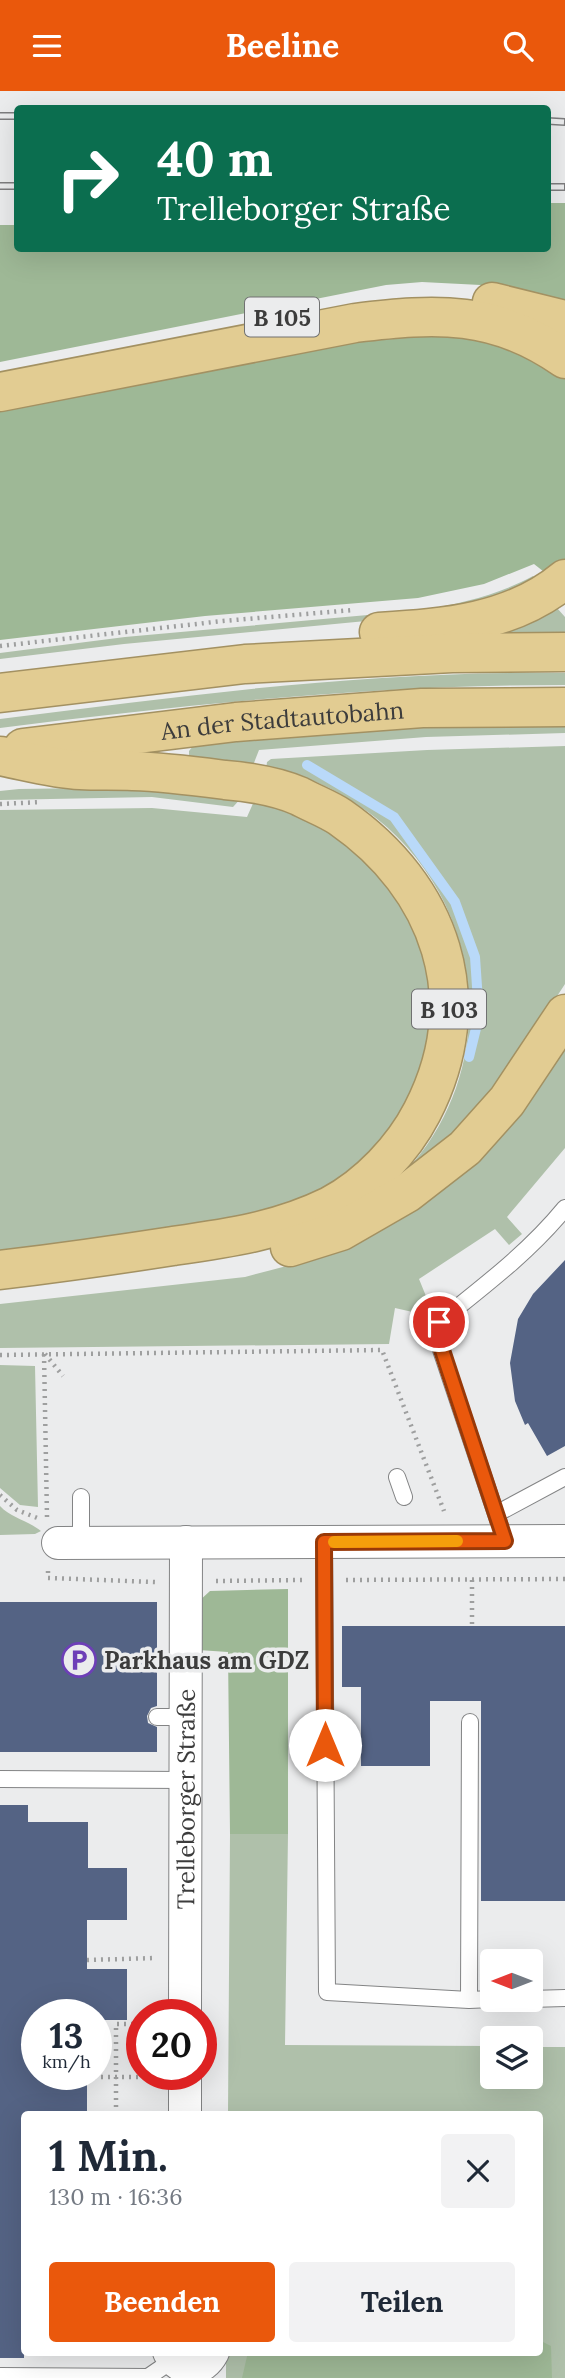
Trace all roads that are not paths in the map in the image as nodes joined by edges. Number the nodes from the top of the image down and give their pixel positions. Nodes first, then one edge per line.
1 (565, 320) edge
2 (565, 359) edge
3 (0, 374) edge
4 (0, 392) edge
5 (565, 579) edge
6 (565, 652) edge
7 (245, 663) junction
8 (0, 693) edge
9 (565, 707) edge
10 (0, 753) edge
11 (565, 1014) edge
12 (565, 1208) edge
13 (0, 1270) edge
14 (0, 1287) edge
15 (397, 1477) dead end
16 (565, 1477) edge
17 (81, 1497) dead end
18 (404, 1497) dead end
19 (501, 1528) junction
20 (565, 1541) edge
21 (186, 1542) junction
22 (324, 1542) junction
23 (62, 1551) joint
24 (470, 1722) dead end
25 (0, 1779) edge
26 (186, 1780) junction
27 (565, 1998) edge
28 (185, 1999) edge
29 (543, 1999) edge
30 (469, 2000) junction
31 (480, 2000) edge
32 (185, 2090) edge
33 (185, 2111) edge
34 (169, 2356) edge
35 (173, 2356) edge
36 (212, 2356) edge
37 (0, 2376) edge

1 - 3 highway, B 105
2 - 4 highway
5 - 7 highway
6 - 7 highway
7 - 8 highway
9 - 10 highway, An der Stadtautobahn / B 103
10 - 13 highway, B 103
11 - 14 highway
12 - 19 lane
15 - 18 lane
16 - 19 lane
17 - 23 lane
19 - 20 street
19 - 22 street
21 - 22 street
21 - 23 street
21 - 26 street, Trelleborger Straße
22 - 30 lane
24 - 30 lane
25 - 26 lane
26 - 28 street, Trelleborger Straße
27 - 29 lane
30 - 31 lane
32 - 33 street
34 - 37 lane
35 - 36 street

